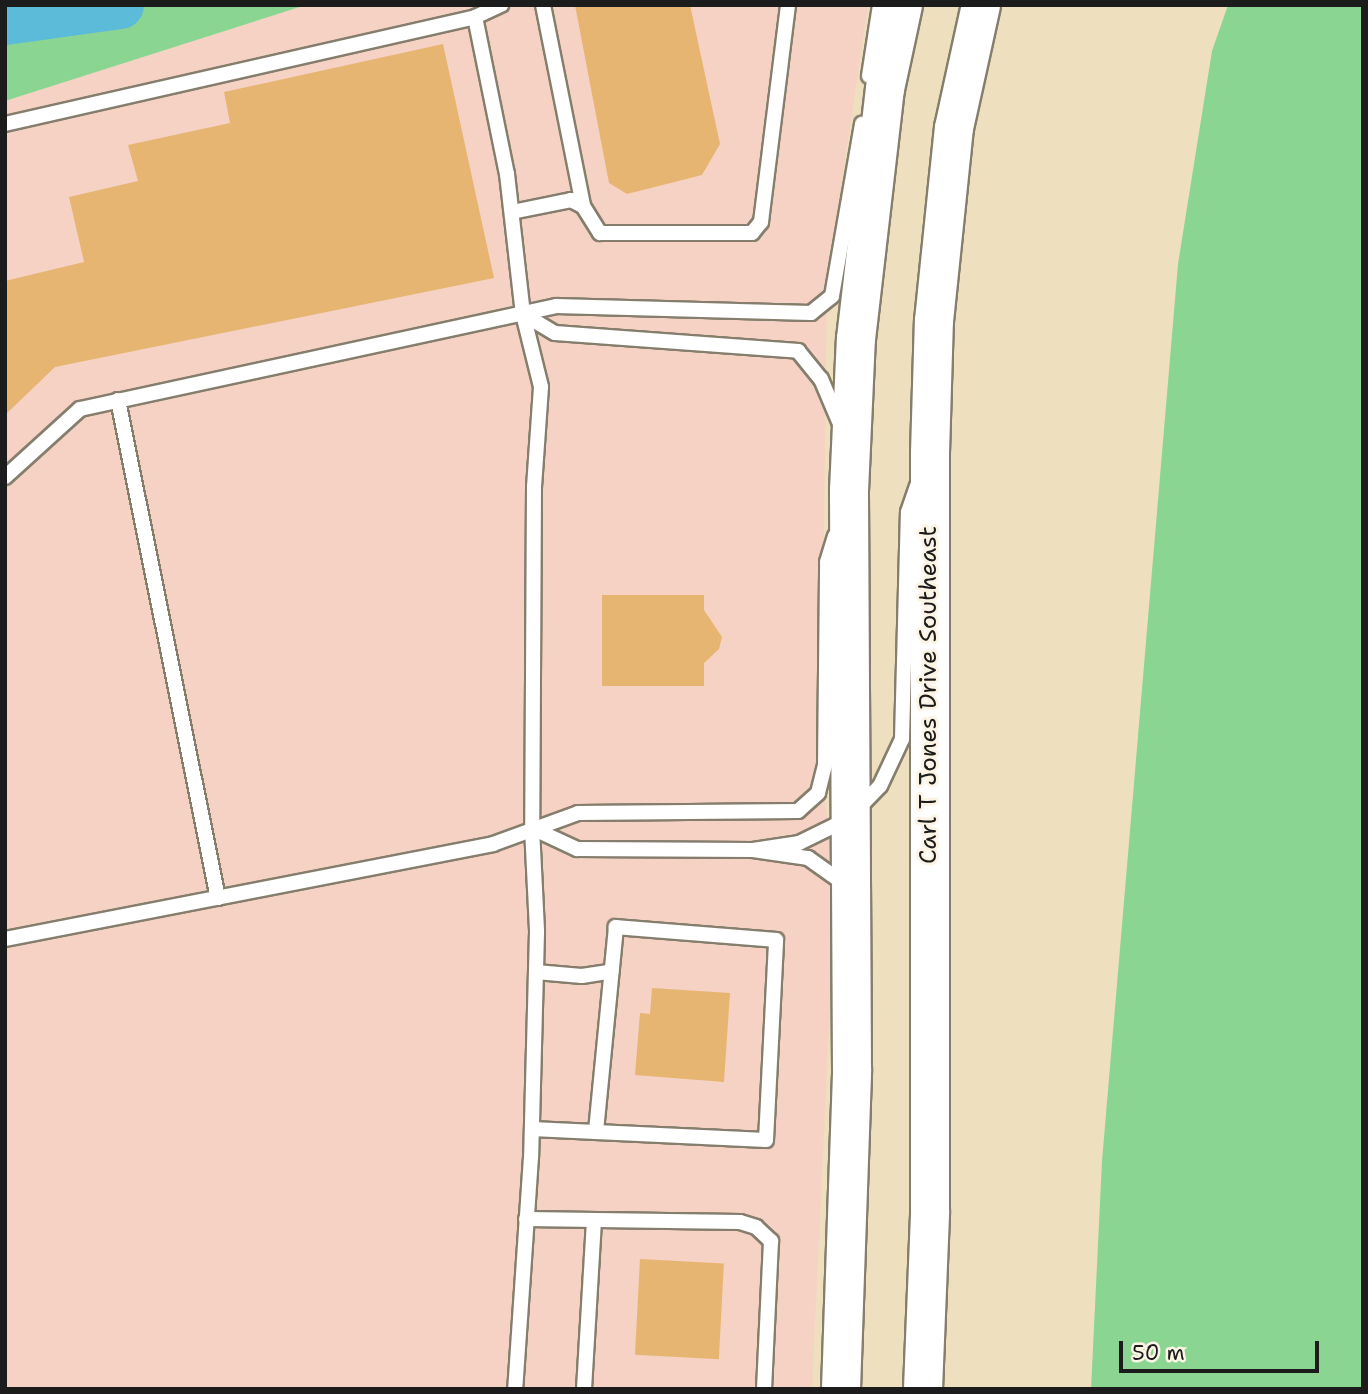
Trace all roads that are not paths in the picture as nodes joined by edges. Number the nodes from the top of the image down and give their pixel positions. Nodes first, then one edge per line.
1 (501, 5) edge
2 (543, 5) edge
3 (788, 5) edge
4 (880, 5) edge
5 (903, 5) edge
6 (981, 5) edge
7 (475, 17) junction
8 (868, 87) dead end
9 (864, 114) dead end
10 (5, 124) edge
11 (583, 206) junction
12 (512, 212) junction
13 (523, 314) junction
14 (118, 400) junction
15 (851, 449) junction
16 (930, 453) junction
17 (5, 477) edge
18 (849, 491) junction
19 (848, 819) junction
20 (532, 828) junction
21 (753, 850) junction
22 (849, 888) junction
23 (218, 898) junction
24 (5, 939) edge
25 (612, 971) junction
26 (536, 972) junction
27 (532, 1129) junction
28 (596, 1132) junction
29 (526, 1219) junction
30 (594, 1222) junction
31 (846, 1319) junction
32 (515, 1389) edge
33 (584, 1389) edge
34 (764, 1389) edge
35 (829, 1389) edge
36 (841, 1389) edge
37 (923, 1389) edge

1 - 7 lane
2 - 11 lane
3 - 11 lane
4 - 8 lane
5 - 15 main road
6 - 16 main road, Carl T Jones Drive Southeast
7 - 10 lane
7 - 12 lane
9 - 13 lane
11 - 12 lane
12 - 13 lane
13 - 14 lane
13 - 15 lane
13 - 20 lane
14 - 17 lane
14 - 23 lane
15 - 18 main road
16 - 19 lane
16 - 37 main road, Carl T Jones Drive Southeast
18 - 19 main road
18 - 20 lane
19 - 21 lane
19 - 22 main road
20 - 21 lane
20 - 23 lane
20 - 26 lane
21 - 22 lane
22 - 31 main road
23 - 24 lane
25 - 26 lane
25 - 28 lane
25 - 28 lane
26 - 27 lane
27 - 28 lane
27 - 29 lane
29 - 30 lane
29 - 32 lane
30 - 33 lane
30 - 34 lane
31 - 35 lane
31 - 36 main road

